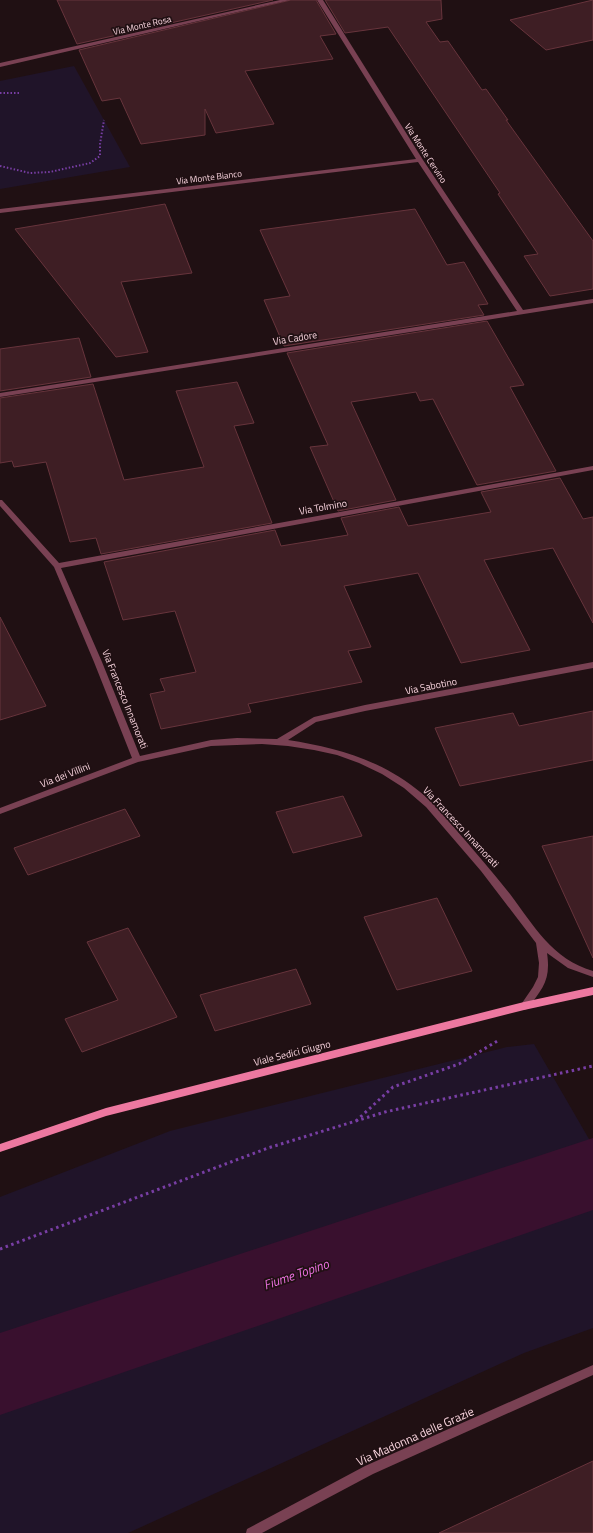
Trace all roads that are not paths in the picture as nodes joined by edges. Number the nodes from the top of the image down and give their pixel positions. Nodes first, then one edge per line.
1 (287, 0) edge
2 (320, 0) edge
3 (0, 65) edge
4 (420, 160) junction
5 (0, 211) edge
6 (593, 301) edge
7 (521, 312) junction
8 (0, 394) edge
9 (593, 468) edge
10 (0, 502) edge
11 (57, 566) junction
12 (593, 665) edge
13 (279, 742) junction
14 (138, 759) junction
15 (0, 811) edge
16 (540, 942) junction
17 (593, 974) edge
18 (593, 991) edge
19 (524, 1006) junction
20 (0, 1148) edge
21 (593, 1370) edge
22 (251, 1533) edge

1 - 3 street, Via Monte Rosa
2 - 4 street, Via Monte Cervino
4 - 5 street, Via Monte Bianco
4 - 7 street, Via Monte Cervino
6 - 7 street, Via Cadore
7 - 8 street, Via Cadore
9 - 11 street, Via Tolmino
10 - 11 street, Via Francesco Innamorati
11 - 14 street, Via Francesco Innamorati
12 - 13 street, Via Sabotino
13 - 14 street, Via Francesco Innamorati
13 - 16 street, Via Francesco Innamorati
14 - 15 street, Via dei Villini
16 - 17 street, Via Francesco Innamorati
16 - 19 street, Via Francesco Innamorati
18 - 19 main road, Viale Sedici Giugno
19 - 20 main road, Viale Sedici Giugno
21 - 22 street, Via Madonna delle Grazie

